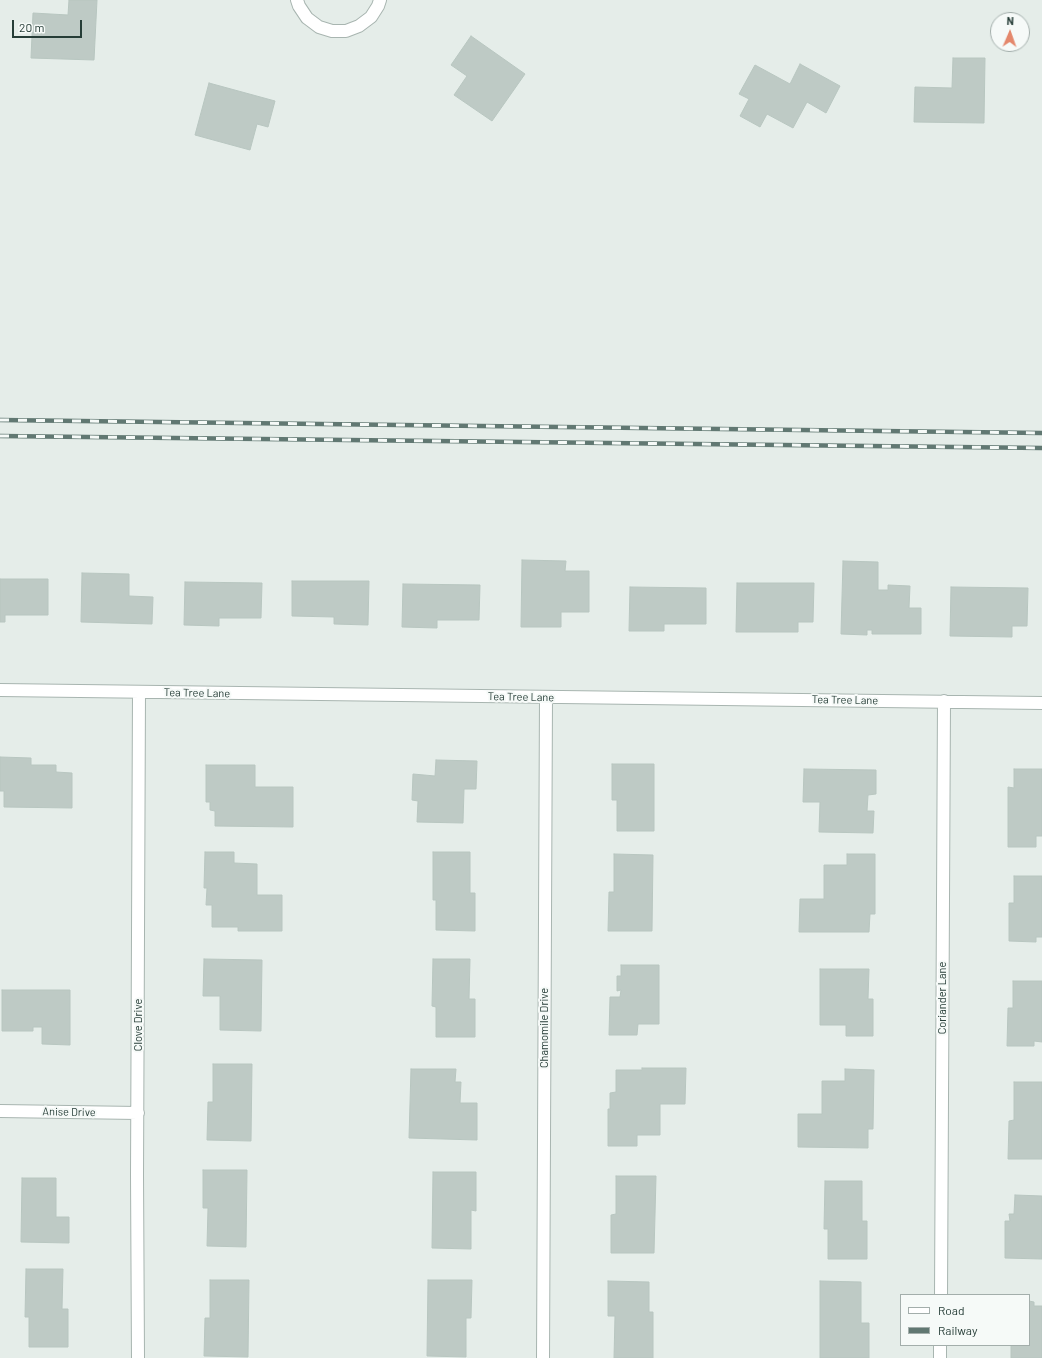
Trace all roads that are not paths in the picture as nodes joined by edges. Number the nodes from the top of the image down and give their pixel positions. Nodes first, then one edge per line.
1 (297, 0) edge
2 (380, 0) edge
3 (0, 690) edge
4 (139, 692) junction
5 (546, 697) junction
6 (944, 701) junction
7 (1042, 703) edge
8 (0, 1111) edge
9 (138, 1113) junction
10 (941, 1294) edge
11 (940, 1346) edge
12 (138, 1358) edge
13 (543, 1358) edge
14 (940, 1358) edge

1 - 2 street
3 - 4 street, Tea Tree Lane
4 - 5 street, Tea Tree Lane
4 - 9 street, Clove Drive
5 - 6 street, Tea Tree Lane
5 - 13 street, Chamomile Drive
6 - 7 street, Tea Tree Lane
6 - 10 street, Coriander Lane
8 - 9 street, Anise Drive
9 - 12 street, Clove Drive
11 - 14 street

